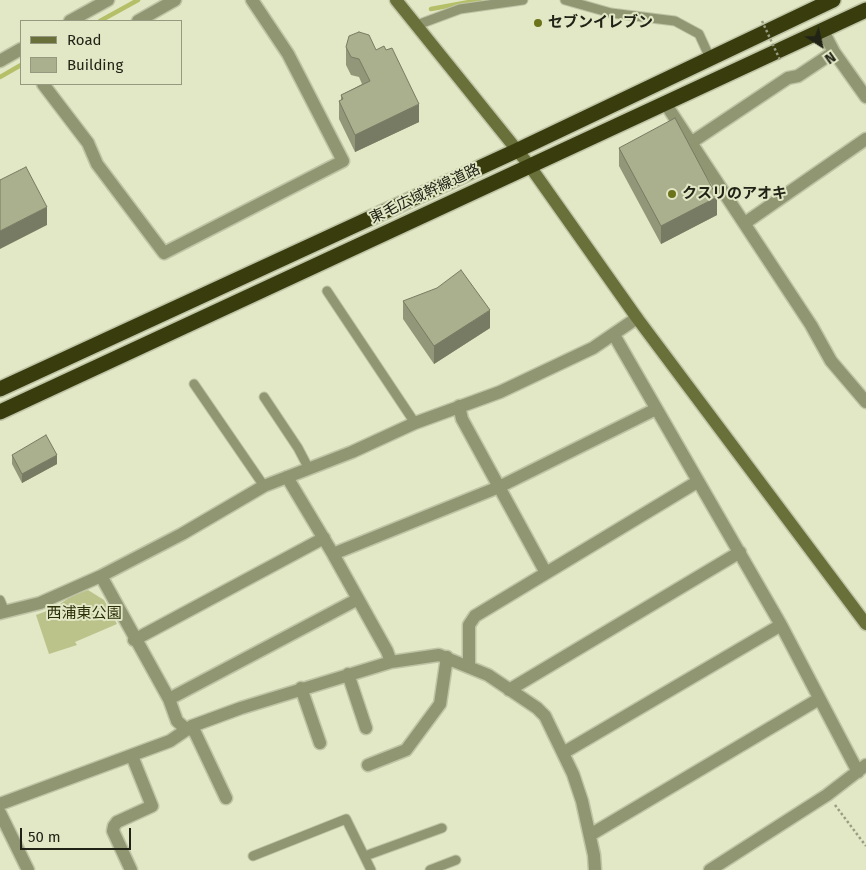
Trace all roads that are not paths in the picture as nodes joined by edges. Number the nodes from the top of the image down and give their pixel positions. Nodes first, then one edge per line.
1 (108, 0) edge
2 (174, 0) edge
3 (252, 0) edge
4 (396, 0) edge
5 (523, 0) edge
6 (565, 0) edge
7 (833, 0) edge
8 (816, 3) edge
9 (866, 10) edge
10 (72, 20) edge
11 (140, 20) edge
12 (417, 25) junction
13 (822, 31) junction
14 (20, 50) edge
15 (834, 52) junction
16 (710, 58) junction
17 (0, 61) edge
18 (44, 85) edge
19 (866, 98) edge
20 (665, 103) junction
21 (866, 139) edge
22 (692, 142) junction
23 (518, 150) junction
24 (529, 165) junction
25 (745, 223) junction
26 (327, 291) dead end
27 (637, 318) junction
28 (614, 335) junction
29 (194, 384) dead end
30 (0, 389) edge
31 (864, 396) edge
32 (264, 397) dead end
33 (459, 406) junction
34 (656, 408) junction
35 (0, 412) edge
36 (415, 423) junction
37 (308, 469) junction
38 (287, 477) junction
39 (697, 482) junction
40 (264, 486) junction
41 (499, 488) junction
42 (324, 538) junction
43 (740, 552) junction
44 (333, 554) junction
45 (546, 573) junction
46 (101, 576) junction
47 (358, 599) junction
48 (2, 609) edge
49 (866, 624) edge
50 (781, 625) junction
51 (134, 640) junction
52 (447, 657) junction
53 (391, 662) junction
54 (469, 666) junction
55 (348, 674) junction
56 (301, 688) junction
57 (510, 690) junction
58 (819, 698) junction
59 (169, 699) junction
60 (190, 728) junction
61 (366, 728) dead end
62 (320, 743) dead end
63 (563, 753) junction
64 (132, 756) junction
65 (368, 766) dead end
66 (862, 768) edge
67 (226, 798) dead end
68 (0, 804) edge
69 (0, 813) edge
70 (442, 828) dead end
71 (590, 835) junction
72 (253, 856) dead end
73 (365, 856) junction
74 (456, 860) dead end
75 (28, 870) edge
76 (131, 870) edge
77 (370, 870) edge
78 (430, 870) edge
79 (594, 870) edge
80 (710, 870) edge

1 - 10 street
2 - 11 street
3 - 18 street
4 - 12 street
5 - 12 lane
6 - 16 lane
7 - 8 highway, 東毛広域幹線道路
8 - 16 highway, 東毛広域幹線道路
9 - 13 highway, 東毛広域幹線道路
12 - 23 street
13 - 15 street
13 - 20 highway, 東毛広域幹線道路
14 - 17 street
15 - 19 street
15 - 22 street
16 - 23 highway, 東毛広域幹線道路
20 - 22 street
20 - 24 highway, 東毛広域幹線道路
21 - 25 street
22 - 25 street
23 - 24 street
23 - 30 highway, 東毛広域幹線道路
24 - 27 street
24 - 35 highway, 東毛広域幹線道路
25 - 31 street
26 - 36 lane
27 - 28 street
27 - 49 street
28 - 33 street
28 - 34 street
29 - 40 lane
32 - 37 lane
33 - 36 street
33 - 41 street
34 - 39 street
34 - 41 street
36 - 37 street
37 - 38 street
38 - 40 street
38 - 42 street
39 - 43 street
39 - 45 street
40 - 46 street
41 - 44 street
41 - 45 street
42 - 44 street
42 - 51 street
43 - 50 street
43 - 57 street
44 - 47 street
45 - 54 street
46 - 48 street
46 - 51 street
47 - 53 street
47 - 59 street
50 - 58 street
50 - 63 street
51 - 59 street
52 - 53 street
52 - 54 street
52 - 65 street
53 - 55 street
54 - 57 street
55 - 56 street
55 - 61 street
56 - 60 street
56 - 62 street
57 - 63 street
58 - 66 street
58 - 71 street
59 - 60 street
60 - 64 street
60 - 67 street
63 - 71 street
64 - 68 street
64 - 76 street
66 - 80 street
69 - 75 street
70 - 73 lane
71 - 79 street
72 - 73 lane
73 - 77 lane
74 - 78 lane

